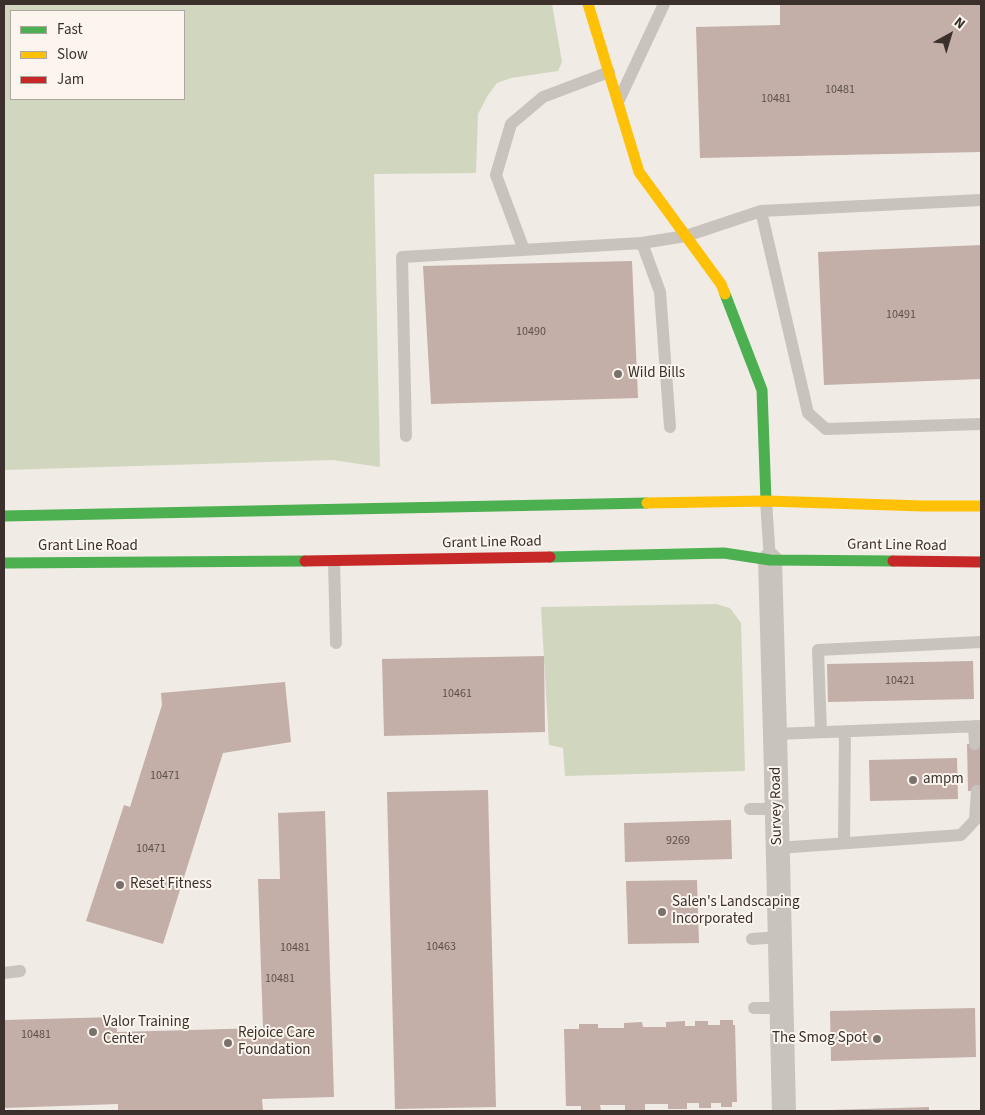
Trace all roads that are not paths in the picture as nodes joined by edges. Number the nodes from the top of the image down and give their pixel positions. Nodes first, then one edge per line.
1 (588, 4) edge
2 (664, 4) edge
3 (609, 72) junction
4 (618, 102) junction
5 (981, 200) edge
6 (761, 211) junction
7 (686, 236) junction
8 (642, 243) junction
9 (524, 250) junction
10 (981, 424) edge
11 (670, 427) dead end
12 (406, 436) dead end
13 (766, 502) junction
14 (981, 506) edge
15 (4, 516) edge
16 (770, 560) junction
17 (334, 561) junction
18 (981, 562) edge
19 (4, 563) edge
20 (981, 642) edge
21 (336, 643) dead end
22 (978, 726) edge
23 (845, 731) junction
24 (821, 732) junction
25 (775, 734) junction
26 (976, 744) dead end
27 (978, 791) dead end
28 (750, 809) dead end
29 (777, 809) junction
30 (844, 843) junction
31 (778, 848) junction
32 (780, 937) junction
33 (752, 939) dead end
34 (20, 971) dead end
35 (4, 973) edge
36 (754, 1008) dead end
37 (782, 1008) junction
38 (784, 1111) edge

1 - 3 main road
2 - 4 lane
3 - 4 main road
3 - 9 lane
4 - 7 main road
5 - 6 lane
6 - 7 lane
6 - 10 lane
7 - 8 lane
7 - 13 main road
8 - 9 lane
8 - 11 lane
9 - 12 lane
13 - 14 main road
13 - 15 main road
13 - 16 lane, Survey Road
16 - 17 main road, Grant Line Road
16 - 18 main road, Grant Line Road
16 - 25 street, Survey Road
17 - 19 main road, Grant Line Road
17 - 21 lane
20 - 24 lane
22 - 23 lane
22 - 26 lane
23 - 24 lane
23 - 30 lane
24 - 25 lane
25 - 29 street, Survey Road
27 - 30 lane
28 - 29 lane
29 - 31 street, Survey Road
30 - 31 lane
31 - 32 street, Survey Road
32 - 33 lane
32 - 37 street, Survey Road
34 - 35 lane
36 - 37 lane
37 - 38 street, Survey Road

